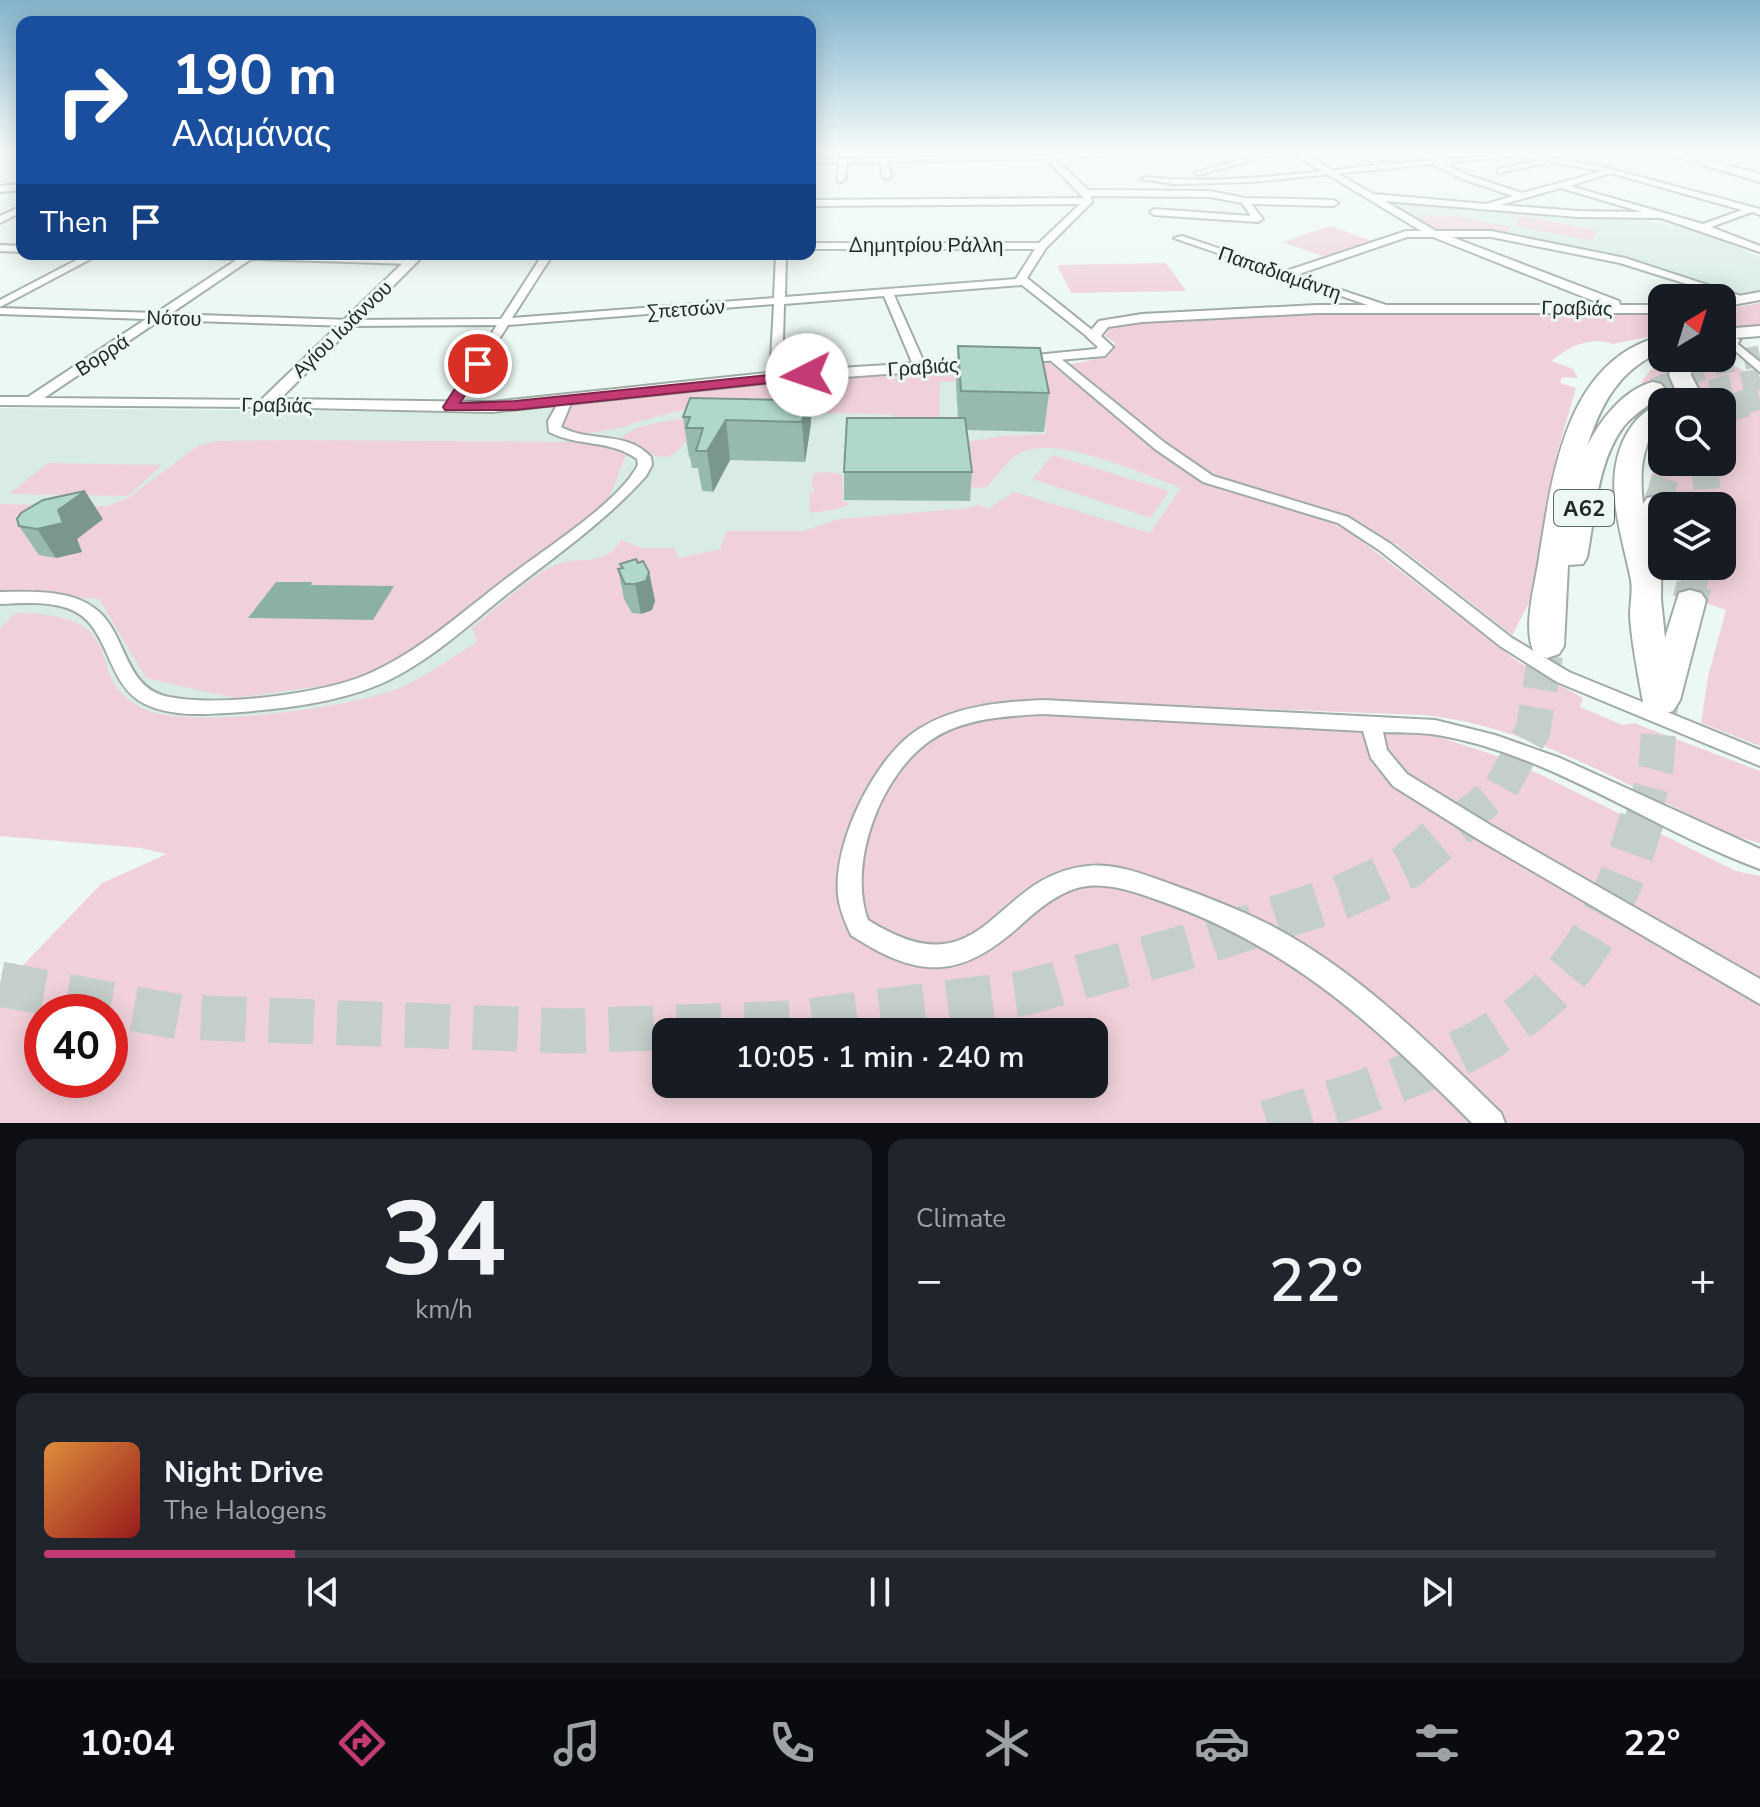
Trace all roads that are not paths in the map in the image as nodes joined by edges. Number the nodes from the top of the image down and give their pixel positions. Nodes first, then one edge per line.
1 (1079, 205) edge
2 (1248, 205) edge
3 (1387, 205) edge
4 (1462, 205) edge
5 (1630, 205) edge
6 (1735, 205) edge
7 (1489, 208) joint
8 (1756, 211) edge
9 (1154, 212) dead end
10 (1664, 215) junction
11 (1703, 227) junction
12 (1432, 233) junction
13 (1179, 238) dead end
14 (816, 246) edge
15 (1042, 246) junction
16 (1760, 249) edge
17 (84, 260) edge
18 (243, 260) edge
19 (413, 260) edge
20 (544, 260) edge
21 (781, 260) edge
22 (1285, 275) junction
23 (1022, 282) junction
24 (888, 294) junction
25 (1760, 296) edge
26 (1745, 299) junction
27 (1736, 301) edge
28 (777, 303) junction
29 (0, 304) edge
30 (1382, 307) junction
31 (1627, 309) junction
32 (1648, 309) edge
33 (0, 311) edge
34 (158, 318) junction
35 (505, 322) junction
36 (349, 323) junction
37 (1760, 331) edge
38 (1736, 335) edge
39 (1093, 336) junction
40 (1736, 337) edge
41 (1760, 338) edge
42 (1736, 347) edge
43 (1648, 348) edge
44 (1055, 358) junction
45 (920, 367) junction
46 (1760, 368) edge
47 (776, 377) junction
48 (0, 401) edge
49 (31, 401) junction
50 (566, 401) junction
51 (1648, 403) tunnel mouth
52 (266, 404) junction
53 (450, 407) junction
54 (1648, 422) edge
55 (1648, 574) edge
56 (1646, 583) junction
57 (0, 598) edge
58 (1690, 600) tunnel mouth
59 (1371, 724) junction
60 (1760, 758) edge
61 (1760, 859) edge
62 (1760, 992) edge
63 (1491, 1123) edge

1 - 15 street
2 - 9 street
3 - 12 street
4 - 7 street
5 - 10 street
6 - 8 street
7 - 10 street
8 - 11 street
10 - 11 street
11 - 16 street
12 - 22 street
12 - 26 street
12 - 31 street
13 - 22 street, Παπαδιαμάντη
14 - 15 street, Δημητρίου Ράλλη
15 - 23 street
17 - 29 street
18 - 34 street, Βορρά
19 - 36 street, Αγίου Ιωάννου
20 - 35 street
21 - 28 street
22 - 30 street, Παπαδιαμάντη
23 - 24 street, Σπετσών
23 - 39 street
24 - 28 street, Σπετσών
24 - 45 street
25 - 26 street
26 - 27 street
28 - 35 street, Σπετσών
28 - 47 street
30 - 31 street, Γραβιάς
30 - 39 street, Γραβιάς
31 - 32 street, Γραβιάς
33 - 34 street, Νότου
34 - 36 street, Νότου
34 - 49 street, Βορρά
35 - 36 street, Σπετσών
35 - 53 street
36 - 52 street, Αγίου Ιωάννου
37 - 38 main road
39 - 44 street, Γραβιάς
40 - 41 main road
42 - 46 street
43 - 51 highway, Α62
44 - 45 street, Γραβιάς
44 - 60 street
45 - 47 street, Γραβιάς
47 - 50 street, Γραβιάς
48 - 49 street, Γραβιάς
49 - 52 street, Γραβιάς
50 - 53 street, Γραβιάς
50 - 57 street
52 - 53 street, Γραβιάς
54 - 56 highway
55 - 56 highway
56 - 58 highway
59 - 61 street
59 - 62 street
59 - 63 street

